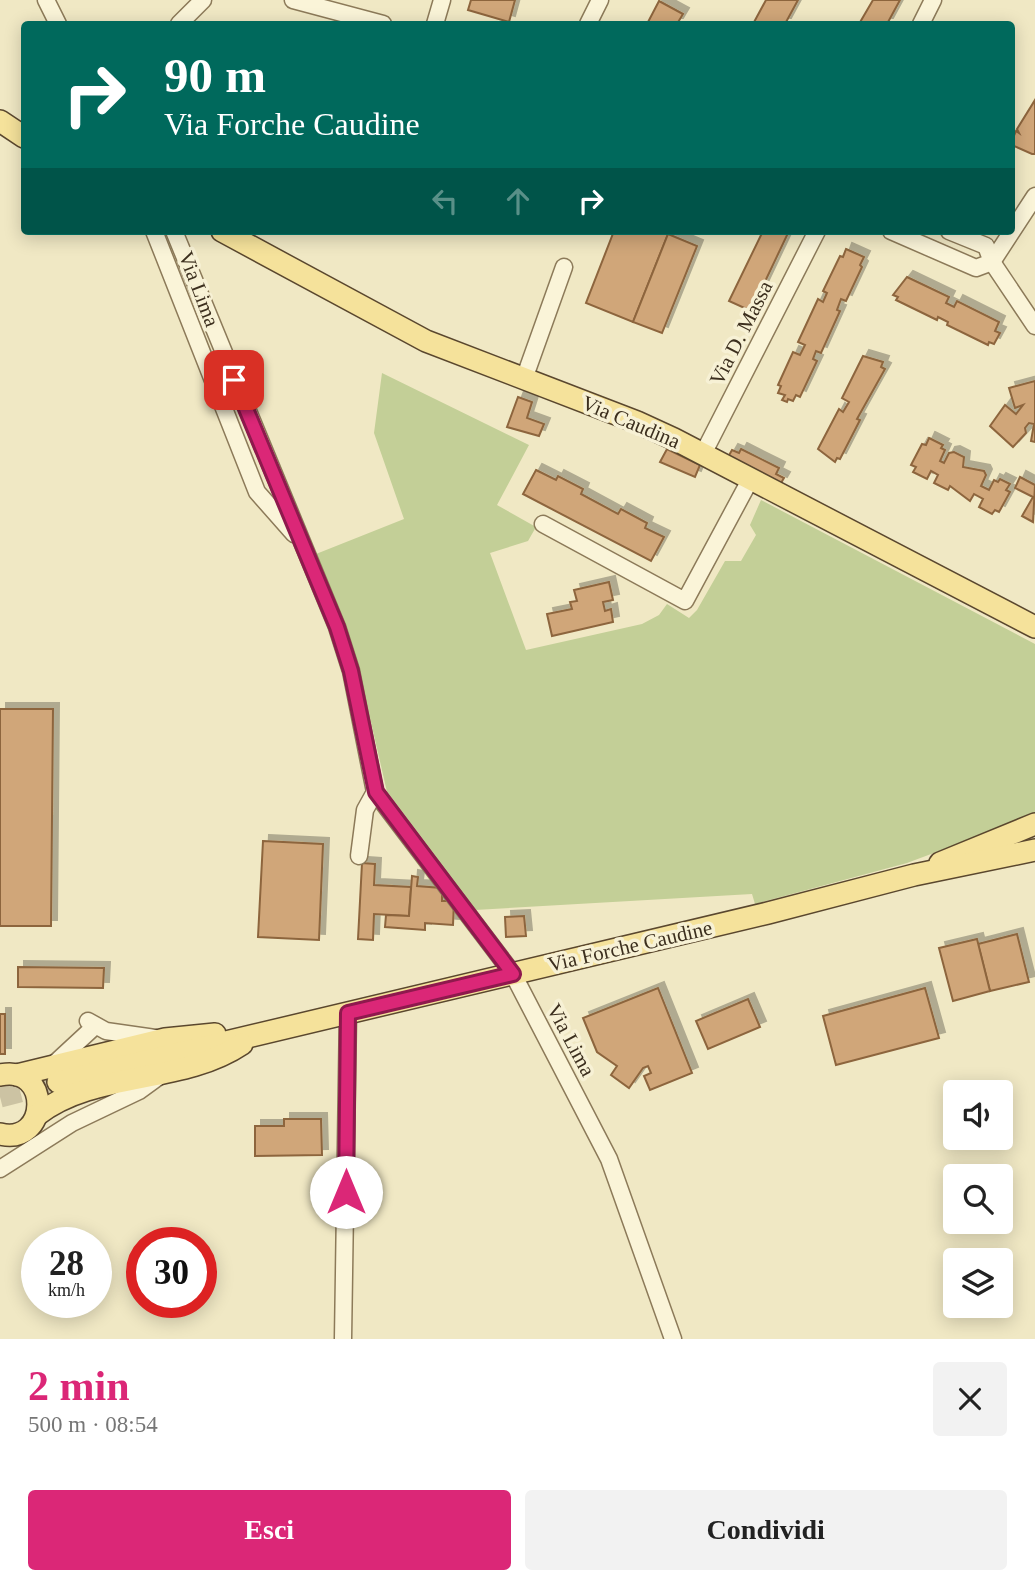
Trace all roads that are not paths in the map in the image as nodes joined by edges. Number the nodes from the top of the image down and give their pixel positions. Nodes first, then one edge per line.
1 (46, 0) edge
2 (203, 0) edge
3 (293, 0) edge
4 (442, 0) edge
5 (600, 0) edge
6 (933, 0) edge
7 (56, 21) edge
8 (182, 21) edge
9 (372, 21) edge
10 (436, 21) edge
11 (590, 21) edge
12 (922, 21) edge
13 (0, 121) edge
14 (21, 135) edge
15 (1035, 196) edge
16 (1015, 227) edge
17 (156, 235) edge
18 (177, 235) edge
19 (229, 235) edge
20 (815, 235) edge
21 (900, 235) edge
22 (959, 235) edge
23 (1010, 235) edge
24 (992, 262) junction
25 (564, 267) dead end
26 (1035, 326) edge
27 (524, 379) junction
28 (703, 454) junction
29 (750, 480) junction
30 (543, 524) dead end
31 (303, 544) junction
32 (1035, 627) edge
33 (376, 792) junction
34 (1031, 828) edge
35 (1035, 850) edge
36 (359, 856) dead end
37 (914, 875) junction
38 (513, 974) junction
39 (348, 1013) junction
40 (253, 1037) junction
41 (165, 1039) junction
42 (56, 1072) junction
43 (163, 1074) junction
44 (8, 1075) edge
45 (37, 1115) junction
46 (5, 1137) edge
47 (0, 1169) edge
48 (342, 1339) edge
49 (673, 1339) edge

1 - 7 street
2 - 8 street
3 - 9 street
4 - 10 street
5 - 11 street
6 - 12 street
13 - 14 main road
15 - 16 street
17 - 31 street, Via Lima
18 - 31 street, Via Lima
19 - 27 main road, Via Caudina
20 - 28 street, Via D. Massa
21 - 24 street
22 - 24 street
23 - 24 street
24 - 26 street
25 - 27 street
27 - 28 main road, Via Caudina
28 - 29 main road, Via Caudina
29 - 30 street
29 - 32 main road, Via Caudina
31 - 33 street, Via Lima
33 - 36 street
33 - 38 street, Via Lima
34 - 37 main road, Via Forche Caudine
35 - 37 main road, Via Forche Caudine
37 - 38 main road, Via Forche Caudine
38 - 39 main road, Via Forche Caudine
38 - 49 street, Via Lima
39 - 40 main road, Via Forche Caudine
39 - 48 street
40 - 41 main road
40 - 42 main road, Via Forche Caudine
40 - 43 main road
41 - 42 main road
41 - 42 street
42 - 44 main road
43 - 45 main road
43 - 47 street
44 - 45 main road
45 - 46 main road

